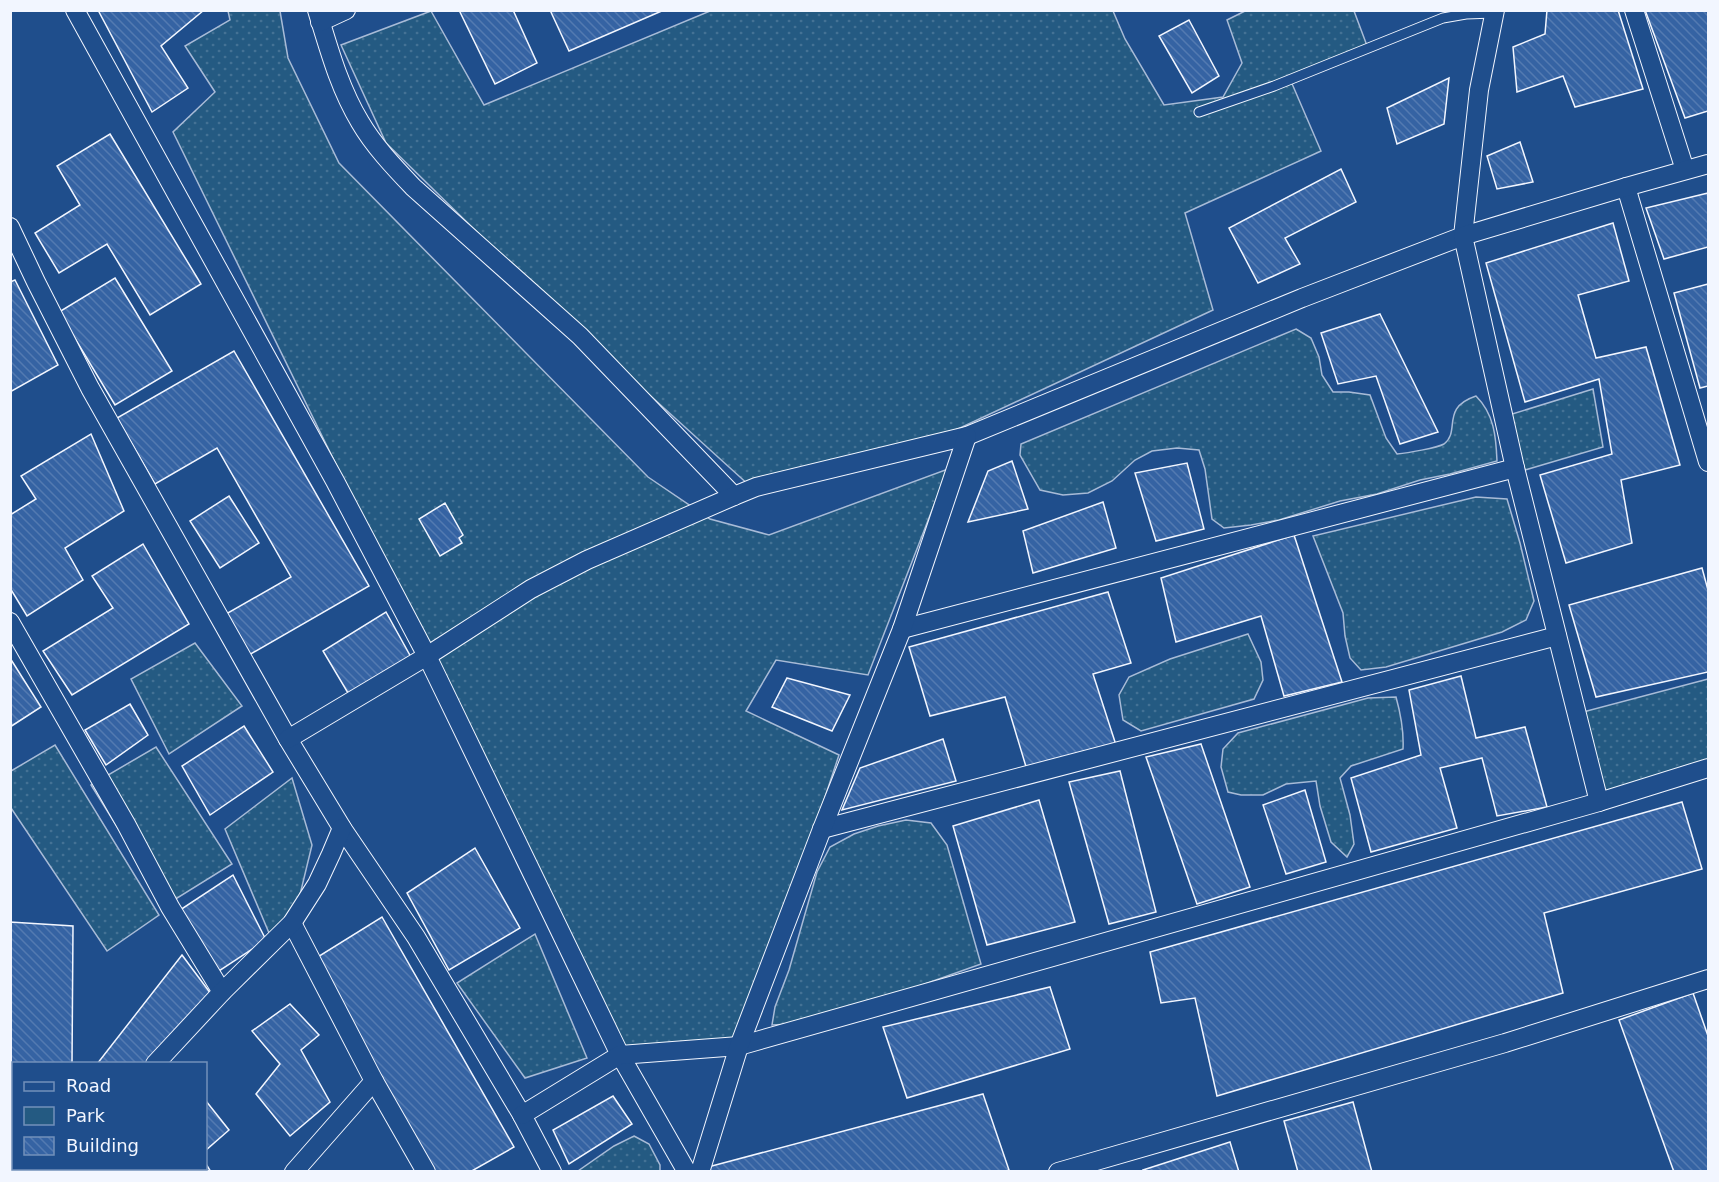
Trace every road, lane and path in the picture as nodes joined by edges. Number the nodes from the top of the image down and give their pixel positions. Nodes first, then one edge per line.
1 (75, 10) edge
2 (346, 10) edge
3 (1634, 10) edge
4 (1494, 12) edge
5 (318, 16) edge
6 (1200, 112) dead end
7 (1708, 164) edge
8 (1684, 170) junction
9 (1626, 187) junction
10 (10, 227) edge
11 (1463, 236) junction
12 (967, 436) junction
13 (1708, 462) edge
14 (1515, 468) junction
15 (734, 496) junction
16 (10, 622) edge
17 (902, 629) junction
18 (1557, 636) junction
19 (427, 656) junction
20 (288, 739) junction
21 (1708, 768) edge
22 (1599, 802) junction
23 (342, 828) junction
24 (822, 829) junction
25 (292, 923) junction
26 (1708, 979) edge
27 (222, 992) junction
28 (739, 1046) junction
29 (620, 1055) junction
30 (157, 1062) edge
31 (374, 1080) junction
32 (522, 1115) junction
33 (1061, 1171) edge
34 (294, 1172) edge
35 (426, 1172) edge
36 (552, 1172) edge
37 (687, 1172) edge
38 (700, 1172) edge

1 - 19 street
2 - 5 street
3 - 8 street
4 - 6 lane
4 - 11 street
5 - 15 street
7 - 8 street
8 - 9 street
9 - 11 street
9 - 13 street
10 - 20 street
11 - 12 street
11 - 14 street
12 - 15 street
12 - 17 street
14 - 17 street
14 - 18 street
15 - 19 street
16 - 27 street
17 - 24 street
18 - 22 street
18 - 24 street
19 - 20 street
19 - 29 street
20 - 23 street
21 - 22 street
22 - 28 street
23 - 25 street
23 - 32 street
24 - 28 street
25 - 27 street
25 - 31 street
26 - 33 street
27 - 30 street
28 - 29 street
28 - 38 street
29 - 32 street
29 - 37 street
31 - 34 street
31 - 35 street
32 - 36 street

